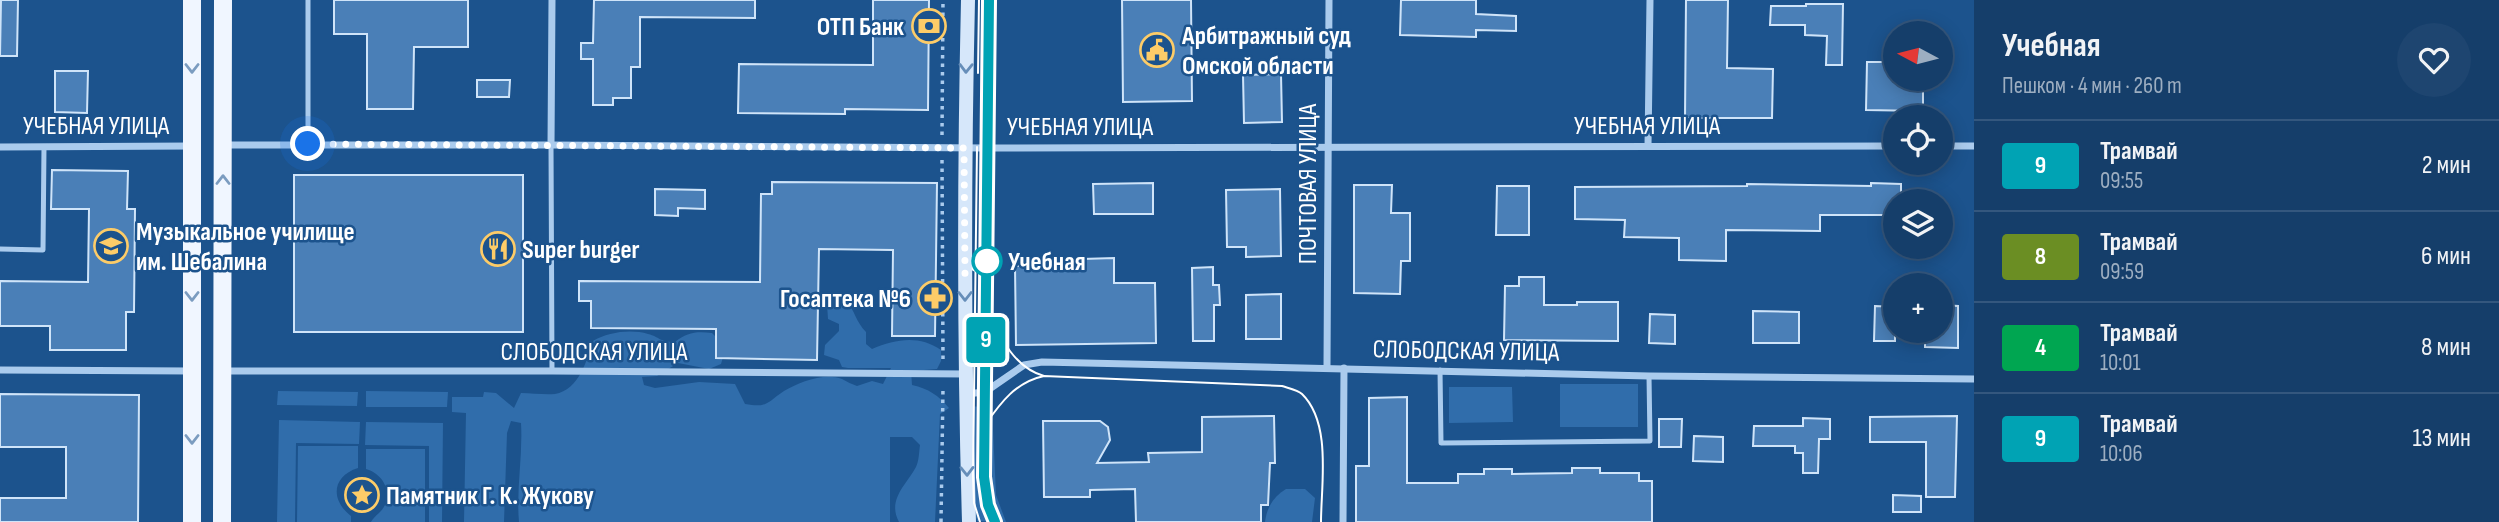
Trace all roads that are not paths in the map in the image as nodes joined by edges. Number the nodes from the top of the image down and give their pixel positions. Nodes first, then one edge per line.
1 (192, 0) edge
2 (223, 0) edge
3 (308, 0) edge
4 (552, 0) edge
5 (968, 0) edge
6 (1329, 0) edge
7 (1650, 0) edge
8 (308, 144) junction
9 (223, 145) junction
10 (551, 145) junction
11 (192, 146) junction
12 (1329, 146) junction
13 (1648, 146) junction
14 (1883, 146) edge
15 (1953, 146) edge
16 (1974, 146) edge
17 (0, 147) edge
18 (44, 147) junction
19 (964, 148) junction
20 (0, 249) edge
21 (1327, 367) junction
22 (1344, 368) junction
23 (0, 370) edge
24 (1440, 370) junction
25 (192, 371) junction
26 (222, 371) junction
27 (552, 371) junction
28 (966, 374) junction
29 (1649, 376) junction
30 (1974, 379) edge
31 (965, 394) junction
32 (192, 522) edge
33 (222, 522) edge
34 (969, 522) edge
35 (1343, 522) edge

1 -> 11 main road
2 - 9 main road
3 - 8 lane
4 - 10 street
5 -> 19 main road
6 - 12 street, ПОЧТОВАЯ УЛИЦА
7 - 13 street
8 - 9 street, УЧЕБНАЯ УЛИЦА
8 - 10 street, УЧЕБНАЯ УЛИЦА
26 -> 9 main road
10 - 19 street, УЧЕБНАЯ УЛИЦА
10 - 27 lane
11 - 18 street, УЧЕБНАЯ УЛИЦА
11 -> 25 main road
12 - 13 street, УЧЕБНАЯ УЛИЦА
12 - 19 street, УЧЕБНАЯ УЛИЦА
12 - 21 street, ПОЧТОВАЯ УЛИЦА
13 - 14 street, УЧЕБНАЯ УЛИЦА
15 - 16 street
17 - 18 street, УЧЕБНАЯ УЛИЦА
18 - 20 lane
19 -> 28 main road
21 - 22 street, СЛОБОДСКАЯ УЛИЦА
21 - 31 street, СЛОБОДСКАЯ УЛИЦА
22 - 24 street, СЛОБОДСКАЯ УЛИЦА
22 - 35 street
23 - 25 street
24 - 29 street, СЛОБОДСКАЯ УЛИЦА
24 - 29 lane
25 -> 32 main road
26 - 27 street, СЛОБОДСКАЯ УЛИЦА
26 - 33 main road
27 - 28 street, СЛОБОДСКАЯ УЛИЦА
28 - 31 main road
29 - 30 street, СЛОБОДСКАЯ УЛИЦА
31 -> 34 main road

